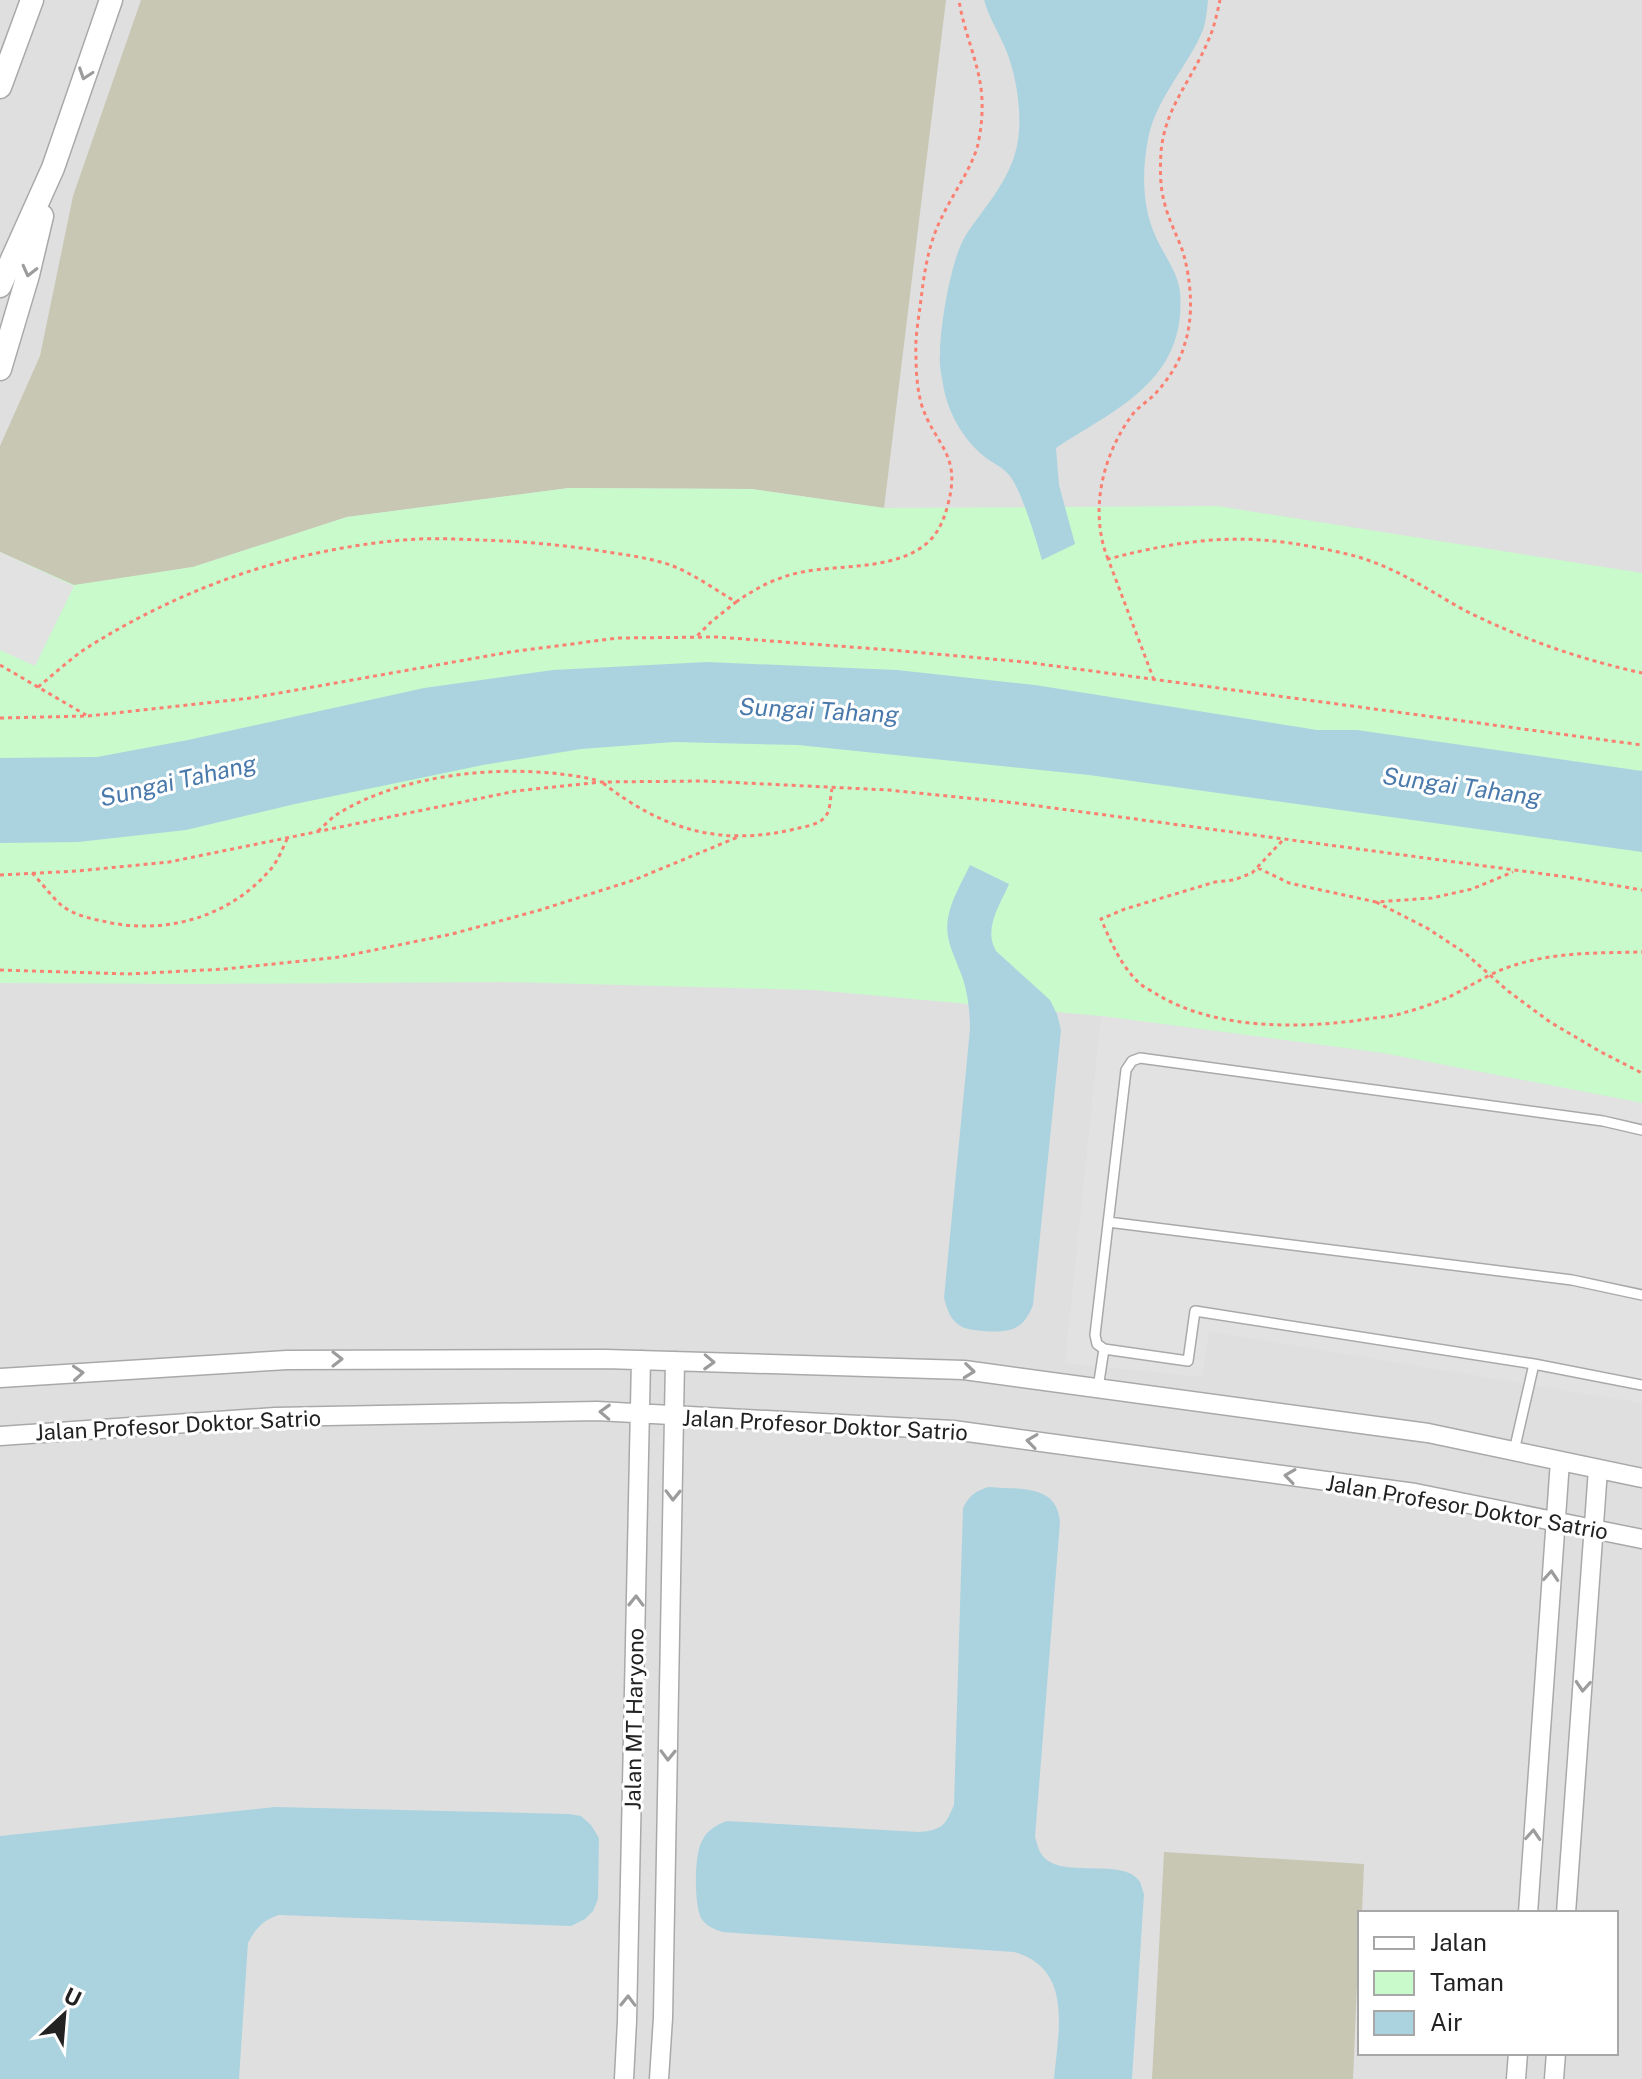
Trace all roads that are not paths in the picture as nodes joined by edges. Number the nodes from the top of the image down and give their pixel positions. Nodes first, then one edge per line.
1 (32, 0) edge
2 (111, 0) edge
3 (0, 87) edge
4 (53, 168) junction
5 (0, 286) edge
6 (0, 369) edge
7 (1642, 1130) edge
8 (1108, 1222) junction
9 (1642, 1295) edge
10 (1104, 1349) junction
11 (641, 1360) junction
12 (675, 1361) junction
13 (1534, 1364) junction
14 (0, 1378) edge
15 (1642, 1385) edge
16 (1098, 1388) junction
17 (640, 1414) junction
18 (674, 1416) junction
19 (0, 1436) edge
20 (1514, 1451) junction
21 (1560, 1461) junction
22 (1598, 1469) junction
23 (1642, 1478) edge
24 (1555, 1521) junction
25 (1594, 1529) junction
26 (1642, 1539) edge
27 (1528, 1911) edge
28 (1566, 1911) edge
29 (1518, 2055) edge
30 (1556, 2055) edge
31 (624, 2079) edge
32 (659, 2079) edge
33 (1516, 2079) edge
34 (1554, 2079) edge

1 - 3 street
2 -> 4 street
4 - 5 street
4 -> 6 street
7 - 8 lane
8 - 9 lane
8 - 10 lane
10 - 13 lane
10 - 16 lane
11 - 12 street
14 -> 11 street
11 - 17 street, Jalan MT Haryono
12 -> 16 street
12 - 18 street, Jalan MT Haryono
13 - 15 lane
13 - 20 lane
16 - 20 street
17 - 18 street, Jalan Profesor Doktor Satrio
17 -> 19 street, Jalan Profesor Doktor Satrio
31 -> 17 street, Jalan MT Haryono
24 -> 18 street, Jalan Profesor Doktor Satrio
18 -> 32 street, Jalan MT Haryono
20 - 21 street
21 - 22 street
21 - 24 street
22 - 23 street
22 - 25 street
24 - 25 street, Jalan Profesor Doktor Satrio
27 -> 24 street
25 - 26 street, Jalan Profesor Doktor Satrio
25 -> 28 street
29 - 33 street
30 - 34 street

